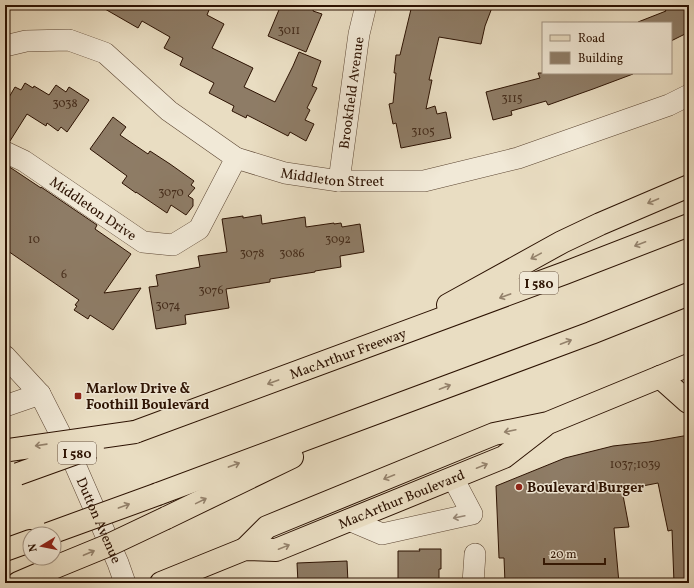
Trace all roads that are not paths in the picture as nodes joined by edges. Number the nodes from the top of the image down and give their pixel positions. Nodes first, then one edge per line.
1 (366, 5) edge
2 (5, 46) edge
3 (689, 95) edge
4 (5, 152) edge
5 (236, 158) junction
6 (339, 181) junction
7 (689, 186) edge
8 (689, 225) edge
9 (689, 294) edge
10 (388, 339) junction
11 (5, 356) edge
12 (689, 365) edge
13 (660, 377) junction
14 (40, 394) junction
15 (408, 401) junction
16 (689, 402) edge
17 (5, 406) edge
18 (548, 422) junction
19 (135, 432) junction
20 (7, 450) edge
21 (11, 477) edge
22 (453, 478) junction
23 (349, 520) junction
24 (62, 529) edge
25 (22, 543) edge
26 (245, 549) junction
27 (5, 550) edge
28 (475, 554) dead end
29 (167, 582) edge
30 (18, 583) edge
31 (125, 583) edge
32 (473, 583) edge

1 - 6 street, Brookfield Avenue
2 - 5 street, Middleton Street
3 - 6 street, Middleton Street
4 - 5 street, Middleton Drive
5 - 6 street, Middleton Street
7 -> 10 main road
8 -> 10 main road, MacArthur Freeway / I 580
15 -> 9 main road
10 -> 19 main road, MacArthur Freeway / I 580
11 - 14 street, Dutton Avenue
12 - 13 main road, MacArthur Boulevard
13 - 16 main road
13 - 18 main road, MacArthur Boulevard
14 - 17 street
14 - 31 street, Dutton Avenue
24 -> 15 main road, bridge
30 -> 15 main road, bridge
22 -> 18 main road, MacArthur Boulevard
18 -> 26 main road, MacArthur Boulevard
19 -> 20 main road, bridge
19 - 21 main road, MacArthur Freeway / I 580, bridge
22 - 23 main road, MacArthur Boulevard
22 -> 23 street
26 -> 23 main road, MacArthur Boulevard
25 - 27 main road
26 - 29 main road, MacArthur Boulevard
28 - 32 street

